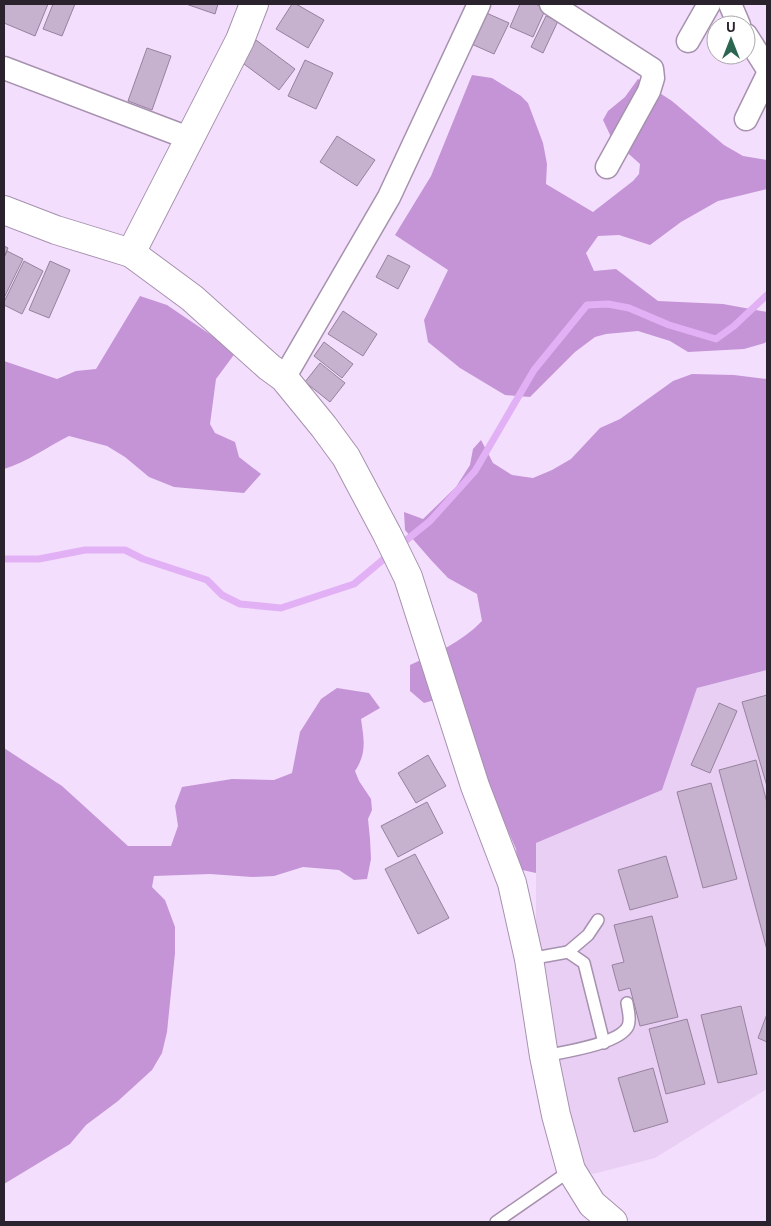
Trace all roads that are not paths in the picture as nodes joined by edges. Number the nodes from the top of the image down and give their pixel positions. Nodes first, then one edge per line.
1 (254, 4) edge
2 (479, 4) edge
3 (551, 4) edge
4 (709, 4) edge
5 (688, 41) dead end
6 (756, 51) edge
7 (4, 68) edge
8 (767, 68) edge
9 (767, 76) edge
10 (746, 119) dead end
11 (190, 139) junction
12 (607, 167) dead end
13 (4, 210) edge
14 (131, 253) junction
15 (284, 378) junction
16 (598, 920) dead end
17 (568, 952) junction
18 (529, 959) junction
19 (627, 1003) dead end
20 (604, 1044) junction
21 (544, 1056) junction
22 (571, 1170) junction
23 (496, 1222) edge
24 (613, 1222) edge

1 - 11 main road
2 - 15 street
3 - 12 street
4 - 5 street
6 - 8 street
7 - 11 street
9 - 10 street
11 - 14 main road
13 - 14 main road
14 - 15 main road
15 - 18 main road
16 - 17 lane
17 - 18 lane
17 - 20 lane
18 - 21 main road
19 - 20 lane
20 - 21 lane
21 - 22 main road
22 - 23 lane
22 - 24 main road

